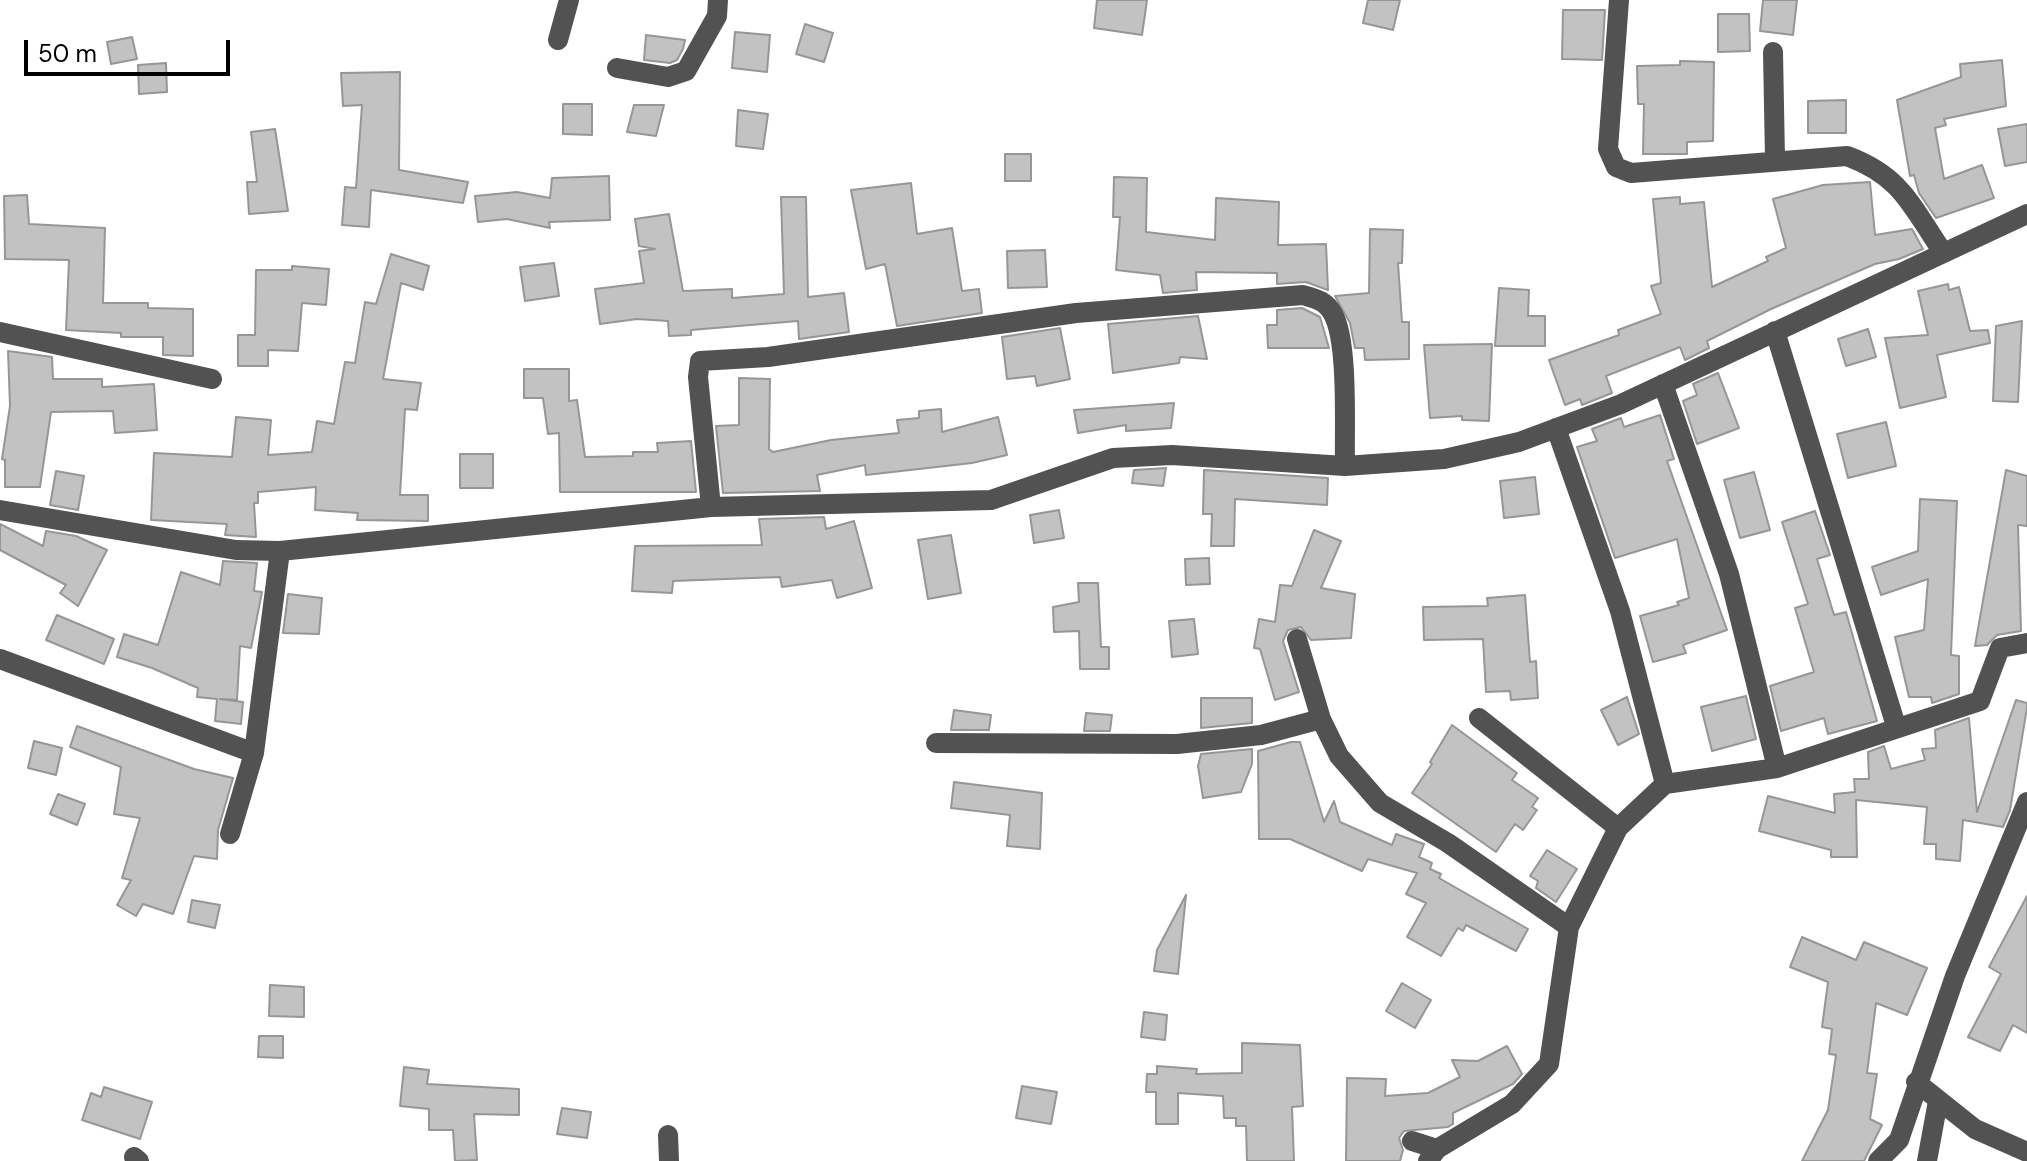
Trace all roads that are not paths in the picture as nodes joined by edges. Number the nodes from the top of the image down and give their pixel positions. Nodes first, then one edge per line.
1 (569, 0) edge
2 (718, 0) edge
3 (1619, 0) edge
4 (558, 40) dead end
5 (1773, 52) dead end
6 (617, 68) dead end
7 (1775, 159) junction
8 (2027, 214) edge
9 (1942, 251) junction
10 (1775, 331) junction
11 (0, 332) edge
12 (212, 379) dead end
13 (1663, 384) junction
14 (1556, 428) junction
15 (1345, 466) junction
16 (711, 507) junction
17 (0, 510) edge
18 (280, 551) junction
19 (1297, 639) dead end
20 (2027, 643) edge
21 (0, 659) edge
22 (1479, 718) dead end
23 (1321, 719) junction
24 (1896, 726) junction
25 (936, 743) dead end
26 (254, 753) junction
27 (1777, 768) junction
28 (1665, 784) junction
29 (2027, 802) edge
30 (1618, 828) junction
31 (230, 834) dead end
32 (1569, 927) junction
33 (1916, 1082) junction
34 (1938, 1101) junction
35 (668, 1135) dead end
36 (1412, 1141) dead end
37 (2027, 1152) edge
38 (1433, 1155) edge
39 (669, 1161) edge
40 (1878, 1161) edge
41 (1927, 1161) edge

1 - 4 street
2 - 6 street
3 - 7 street
5 - 7 street
7 - 9 street
8 - 9 street
9 - 10 street
10 - 13 street
10 - 24 street
11 - 12 street
13 - 14 street
13 - 27 street
14 - 15 street
14 - 28 street
15 - 16 street
15 - 16 street
16 - 18 street
17 - 18 street
18 - 26 street
19 - 23 street
20 - 24 street
21 - 26 street
22 - 30 street
23 - 25 street
23 - 32 street
24 - 27 street
26 - 31 street
27 - 28 street
28 - 30 street
29 - 33 street
30 - 32 street
32 - 38 street
33 - 34 street
33 - 40 street
34 - 37 street
34 - 41 street
35 - 39 street
36 - 38 street

